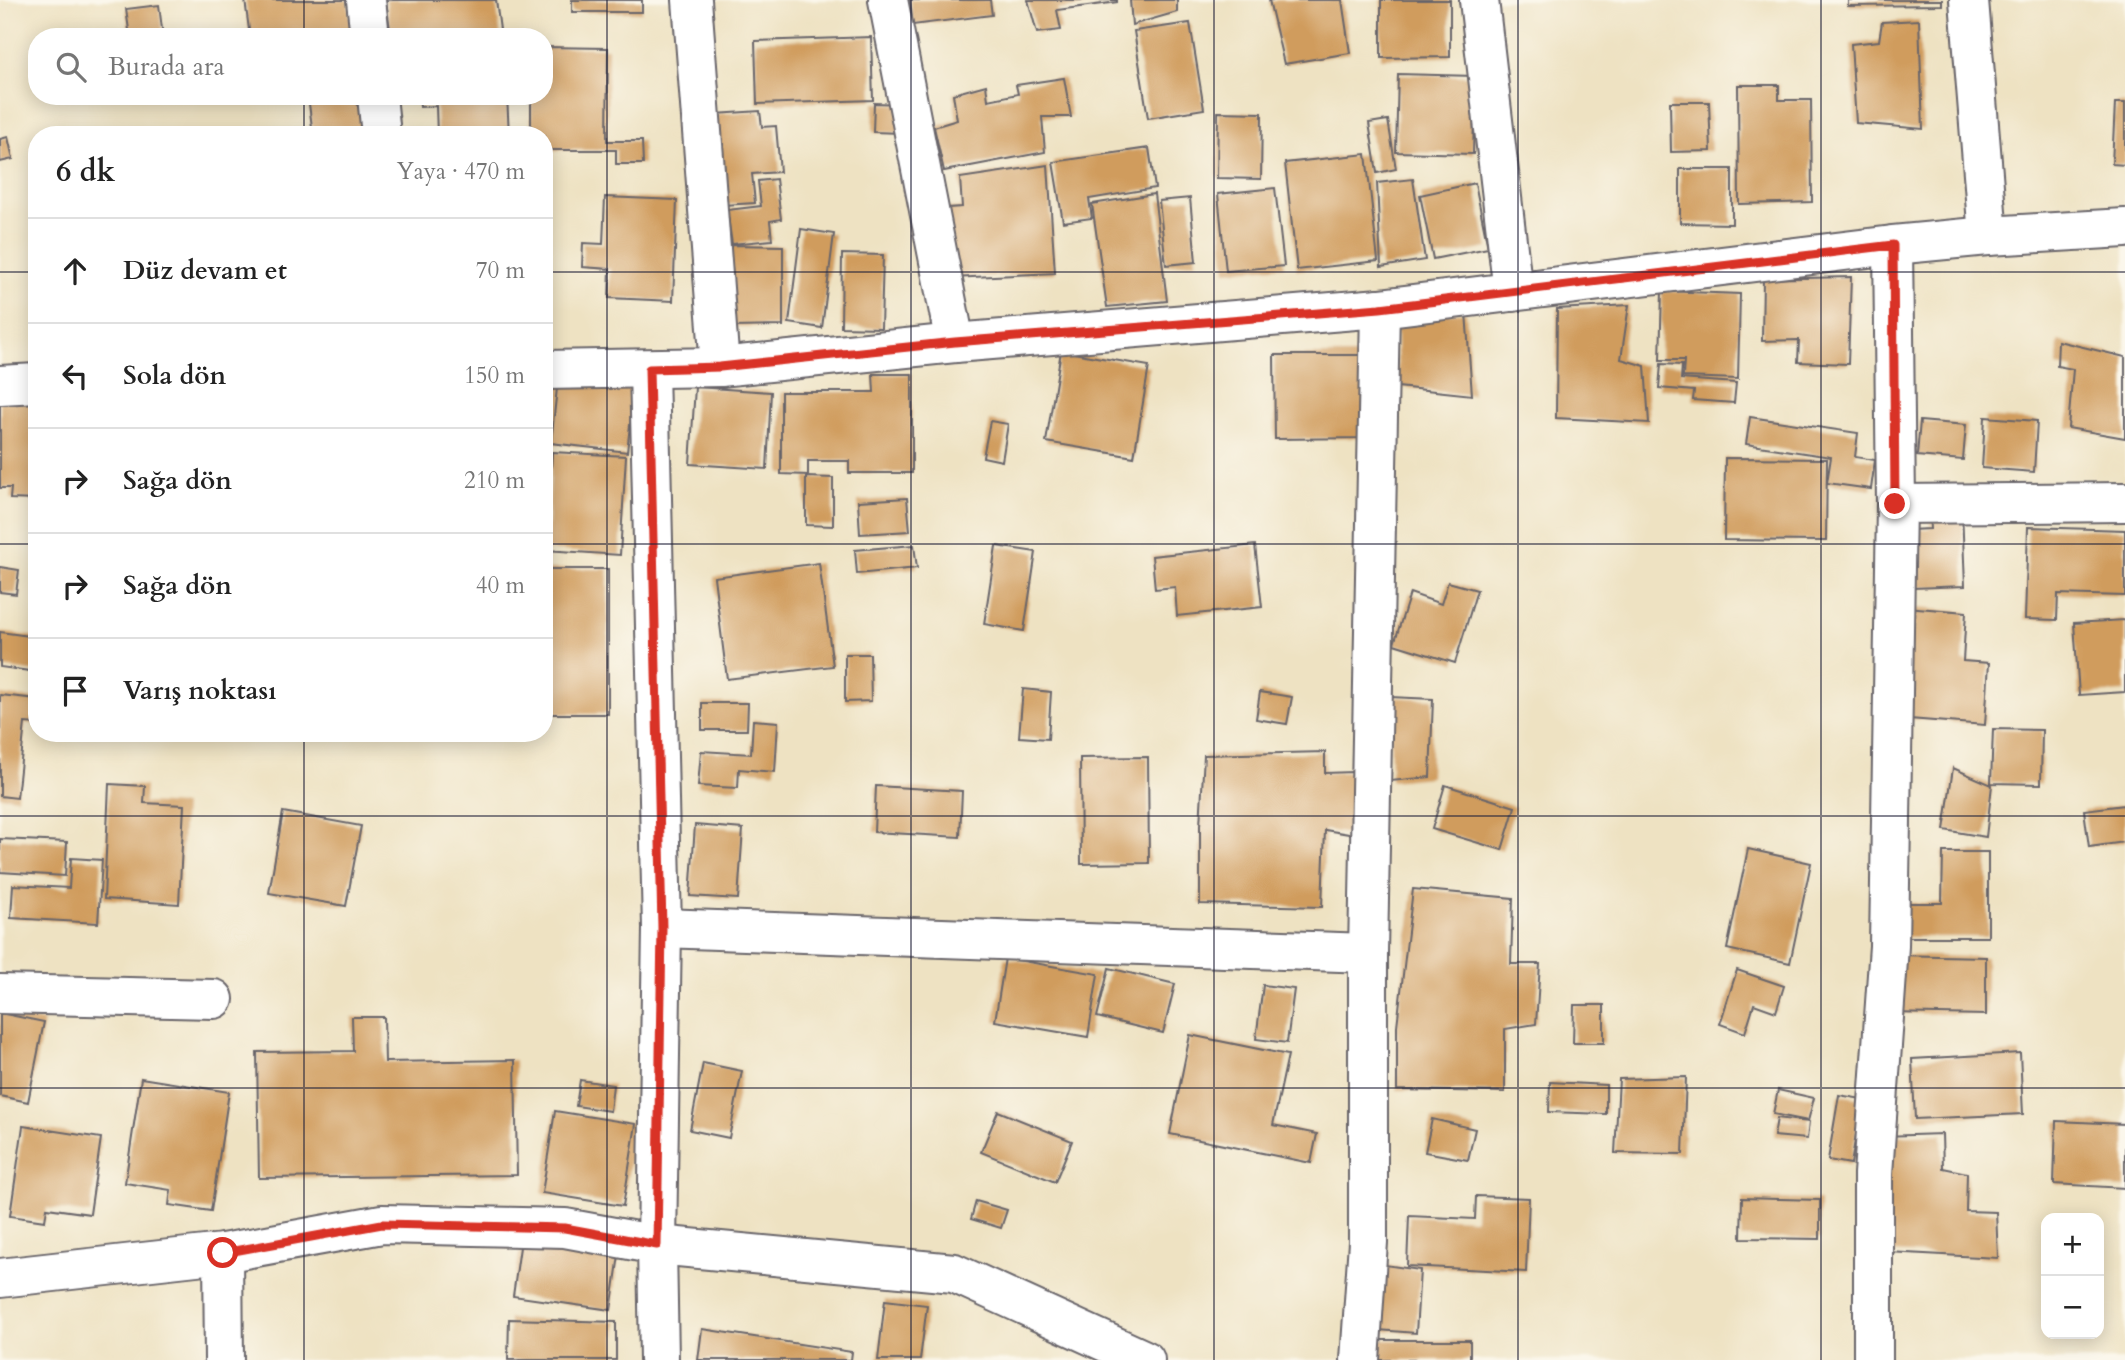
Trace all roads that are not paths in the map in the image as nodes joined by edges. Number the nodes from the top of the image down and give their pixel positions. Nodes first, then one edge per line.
1 (366, 0) edge
2 (692, 0) edge
3 (888, 0) edge
4 (1479, 0) edge
5 (1969, 0) edge
6 (369, 28) edge
7 (378, 105) edge
8 (380, 126) edge
9 (2125, 228) edge
10 (1988, 236) junction
11 (1893, 245) junction
12 (1513, 292) junction
13 (1380, 308) junction
14 (955, 342) junction
15 (720, 367) junction
16 (649, 369) junction
17 (553, 370) edge
18 (28, 383) edge
19 (0, 384) edge
20 (2125, 502) edge
21 (1895, 504) junction
22 (662, 928) junction
23 (1368, 953) junction
24 (0, 994) edge
25 (214, 999) dead end
26 (657, 1245) junction
27 (223, 1253) junction
28 (0, 1278) edge
29 (224, 1360) edge
30 (659, 1360) edge
31 (1145, 1360) edge
32 (1360, 1360) edge
33 (1872, 1360) edge

1 - 6 street
2 - 15 street
3 - 14 street
4 - 12 street
5 - 10 street
7 - 8 street
9 - 10 street
10 - 11 street
11 - 12 street
11 - 21 street
12 - 13 street
13 - 14 street
13 - 23 street
14 - 15 street
15 - 16 street
16 - 17 street
16 - 22 street
18 - 19 street
20 - 21 street
21 - 33 street
22 - 23 street
22 - 26 street
23 - 32 street
24 - 25 street
26 - 27 street
26 - 30 street
26 - 31 street
27 - 28 street
27 - 29 street

